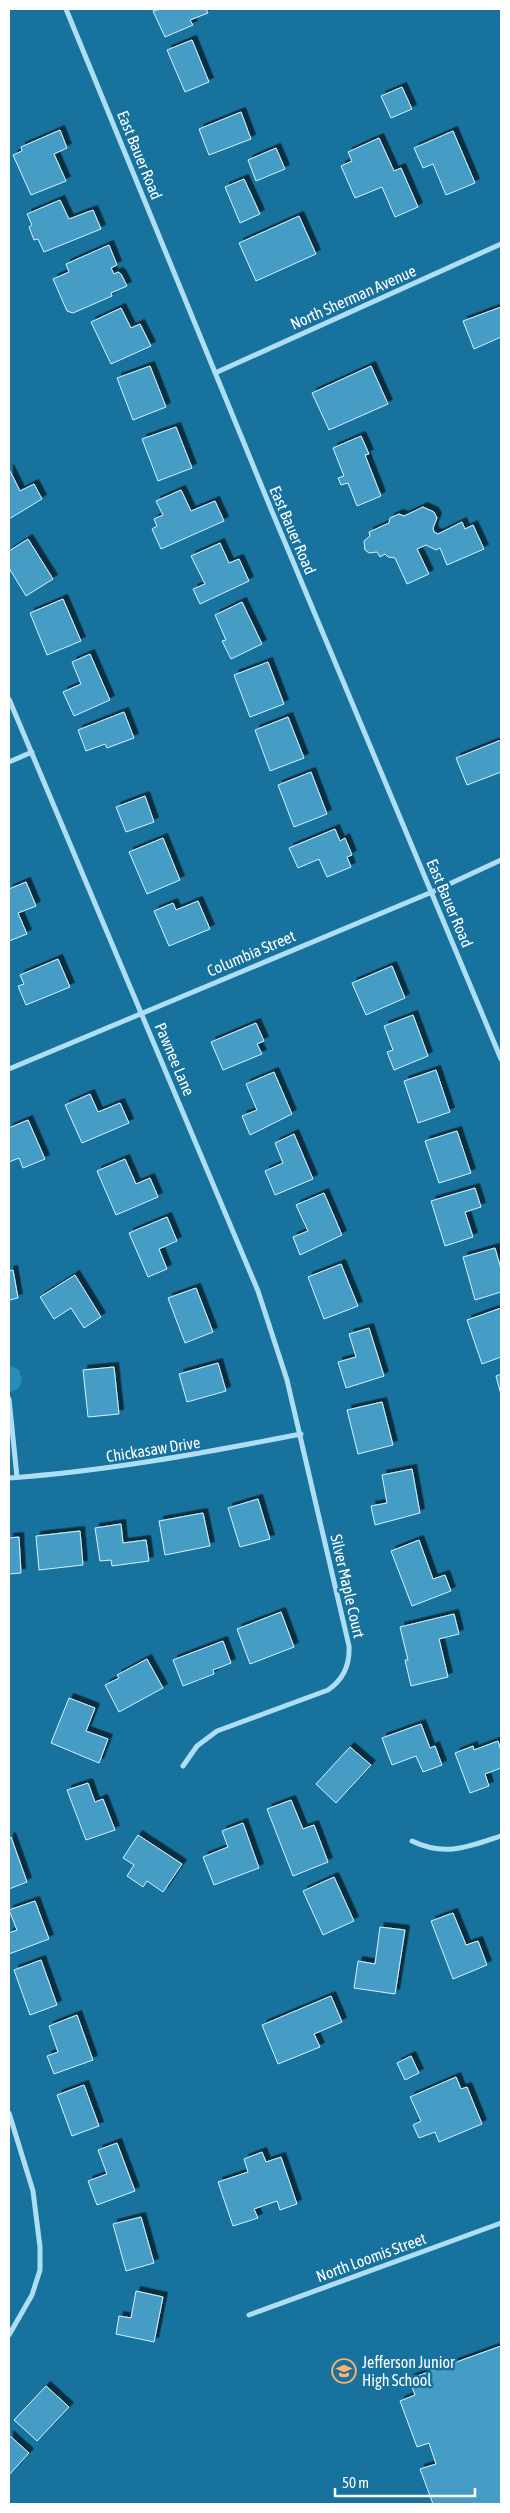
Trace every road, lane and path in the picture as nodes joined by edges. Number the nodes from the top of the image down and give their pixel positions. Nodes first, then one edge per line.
1 (66, 9) edge
2 (501, 244) edge
3 (215, 373) junction
4 (9, 699) edge
5 (32, 752) junction
6 (9, 762) edge
7 (501, 860) edge
8 (432, 892) junction
9 (142, 1012) junction
10 (501, 1059) edge
11 (9, 1068) edge
12 (9, 1398) edge
13 (301, 1434) junction
14 (9, 1478) edge
15 (17, 1478) junction
16 (183, 1766) dead end
17 (501, 1836) edge
18 (412, 1841) dead end
19 (9, 2113) edge
20 (501, 2223) edge
21 (249, 2315) dead end
22 (9, 2335) edge

1 - 3 street, East Bauer Road
2 - 3 street, North Sherman Avenue
3 - 8 street, East Bauer Road
4 - 5 street, Pawnee Lane
5 - 6 street
5 - 9 street, Pawnee Lane
7 - 8 street, Columbia Street
8 - 9 street, Columbia Street
8 - 10 street, East Bauer Road
9 - 11 street, Columbia Street
9 - 13 street, Pawnee Lane
12 - 15 street
13 - 15 street, Chickasaw Drive
13 - 16 street, Silver Maple Court
14 - 15 street, Chickasaw Drive
17 - 18 street
19 - 22 street
20 - 21 street, North Loomis Street

